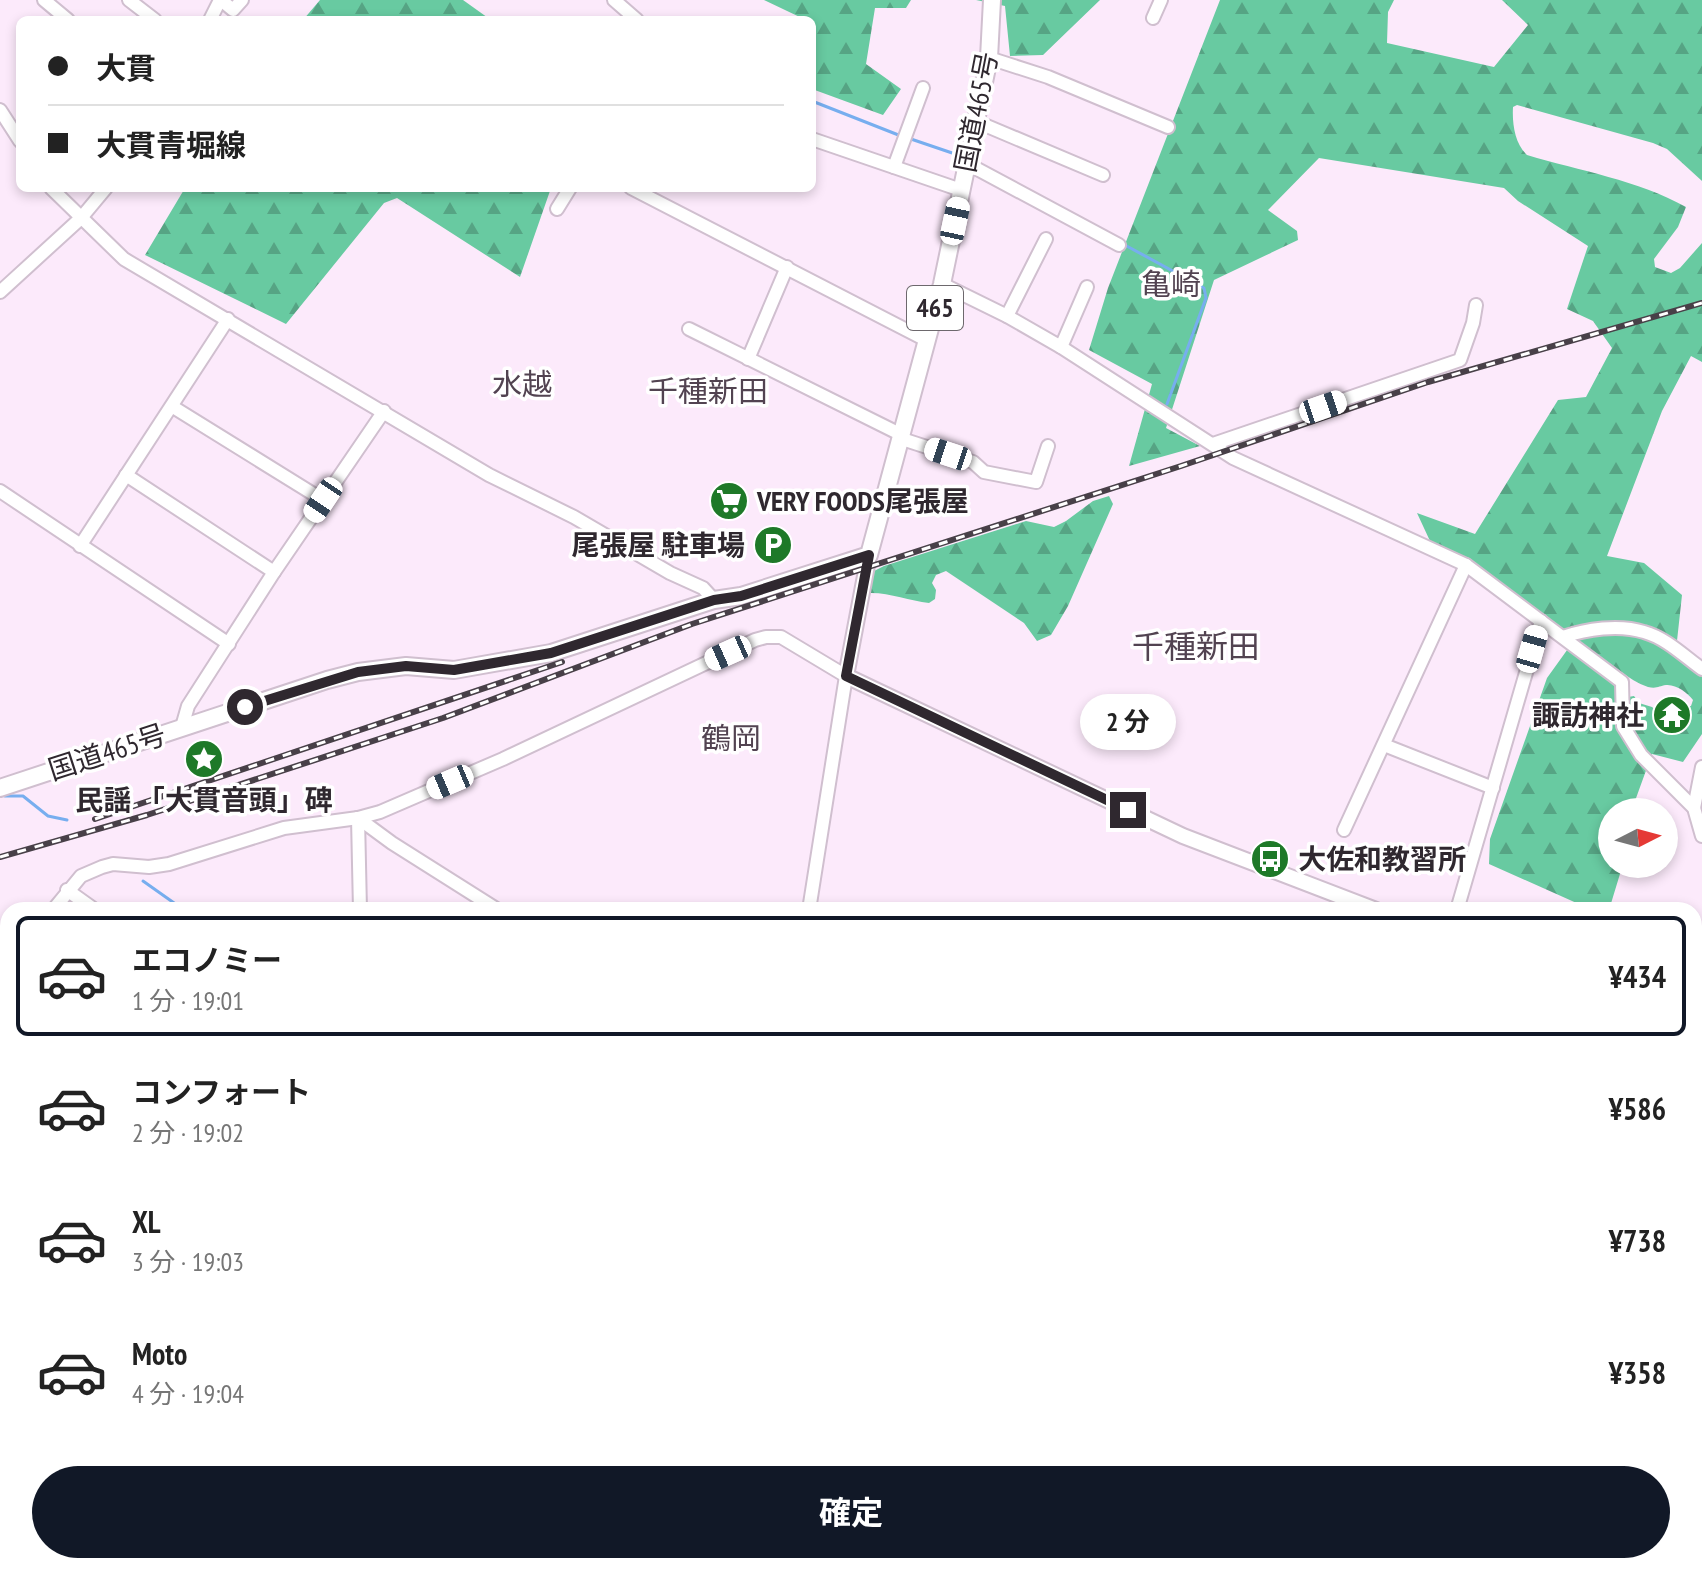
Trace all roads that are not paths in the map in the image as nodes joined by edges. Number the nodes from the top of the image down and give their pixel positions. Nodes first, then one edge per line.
1 (44, 0) edge
2 (129, 0) edge
3 (220, 0) edge
4 (242, 0) edge
5 (614, 0) edge
6 (992, 0) edge
7 (1161, 0) edge
8 (63, 16) edge
9 (150, 16) edge
10 (632, 16) edge
11 (1153, 18) dead end
12 (989, 58) junction
13 (923, 88) dead end
14 (0, 110) edge
15 (975, 121) junction
16 (1168, 127) dead end
17 (16, 135) edge
18 (816, 140) edge
19 (966, 163) junction
20 (894, 167) junction
21 (1103, 175) dead end
22 (961, 190) junction
23 (55, 192) edge
24 (103, 192) edge
25 (568, 192) edge
26 (639, 192) edge
27 (557, 209) dead end
28 (81, 218) junction
29 (1046, 239) dead end
30 (1119, 245) dead end
31 (787, 267) junction
32 (942, 284) junction
33 (1087, 287) dead end
34 (0, 292) edge
35 (1476, 305) dead end
36 (1007, 316) junction
37 (228, 319) junction
38 (689, 329) dead end
39 (926, 340) junction
40 (1061, 347) junction
41 (748, 359) junction
42 (173, 407) junction
43 (384, 411) junction
44 (899, 436) junction
45 (1213, 444) junction
46 (1048, 446) dead end
47 (126, 475) junction
48 (0, 491) edge
49 (323, 500) junction
50 (80, 546) junction
51 (869, 555) junction
52 (1466, 565) junction
53 (274, 572) junction
54 (714, 600) junction
55 (1541, 621) junction
56 (1563, 637) junction
57 (229, 644) junction
58 (1702, 669) edge
59 (846, 676) junction
60 (182, 727) junction
61 (1384, 745) junction
62 (1702, 767) edge
63 (0, 788) edge
64 (1493, 788) junction
65 (1694, 808) junction
66 (358, 818) junction
67 (1344, 830) dead end
68 (1702, 836) edge
69 (67, 890) junction
70 (59, 902) edge
71 (84, 902) edge
72 (360, 902) edge
73 (485, 902) edge
74 (810, 902) edge
75 (1355, 902) edge
76 (1459, 902) edge

1 - 8 street
2 - 9 street
3 - 4 street
5 - 10 street
6 - 12 highway, 国道465号 / 465
7 - 11 street
12 - 15 highway, 国道465号 / 465
12 - 16 street
13 - 20 street
14 - 17 street
15 - 19 highway, 国道465号 / 465
15 - 21 street
18 - 20 street
19 - 22 highway, 国道465号 / 465
19 - 30 street
20 - 22 street
22 - 32 highway, 国道465号 / 465
23 - 28 street
24 - 28 street
25 - 27 street
26 - 31 street
28 - 34 street
28 - 37 street
29 - 36 street
31 - 39 street
31 - 41 street
32 - 36 street
32 - 39 highway, 国道465号 / 465
33 - 40 street
35 - 45 street
36 - 40 street
37 - 42 street
37 - 43 street
38 - 41 street
39 - 44 highway, 国道465号 / 465
40 - 45 street
41 - 44 street
42 - 47 street
42 - 49 street
43 - 49 street
43 - 54 street
44 - 46 street
44 - 51 highway, 国道465号 / 465
45 - 52 street
47 - 50 street
47 - 53 street
48 - 50 street
49 - 53 street
50 - 57 street
51 - 54 highway, 国道465号
51 - 59 main road
52 - 55 street
52 - 61 street
53 - 57 street
54 - 60 highway, 国道465号
55 - 56 street
55 - 64 street
56 - 58 street
56 - 65 street
57 - 60 street
59 - 66 street
59 - 74 street
59 - 75 main road
60 - 63 highway, 国道465号
61 - 64 street
61 - 67 street
62 - 65 street
64 - 76 street
65 - 68 street
66 - 69 street
66 - 72 street
66 - 73 street
69 - 70 street
69 - 71 street

